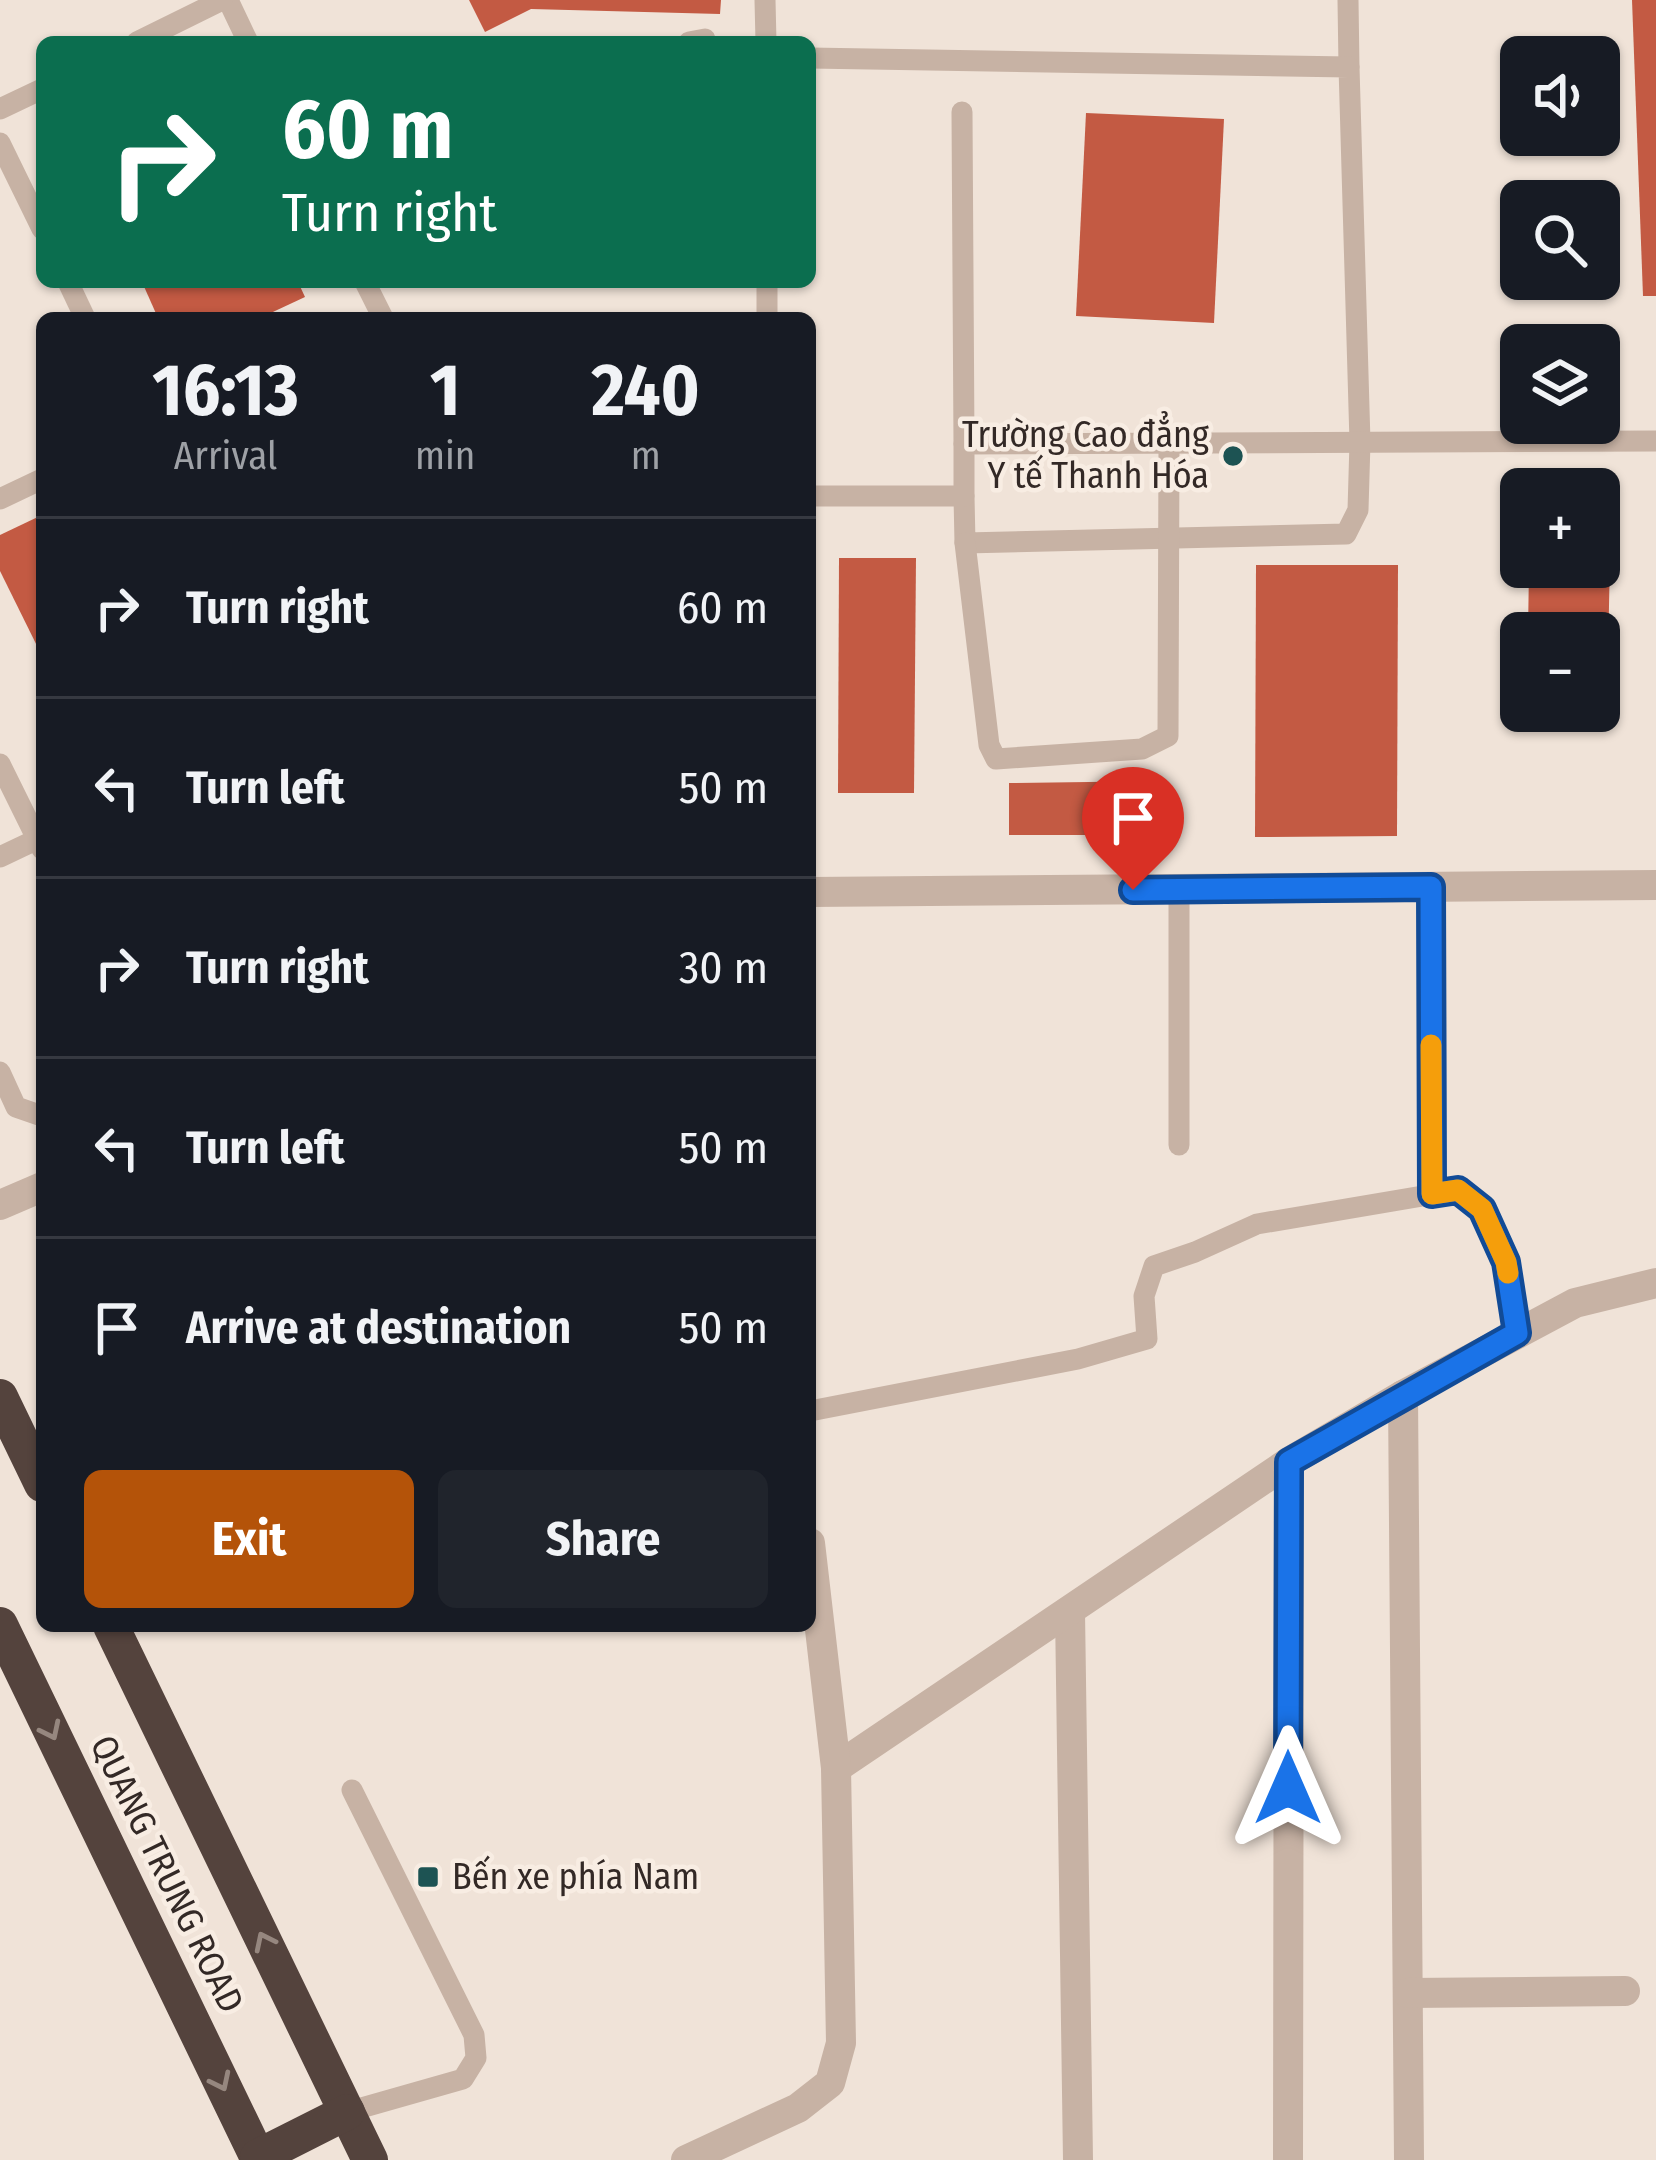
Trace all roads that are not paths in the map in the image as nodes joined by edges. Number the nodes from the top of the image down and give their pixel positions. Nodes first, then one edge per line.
1 (225, 0) edge
2 (765, 0) edge
3 (1348, 0) edge
4 (150, 36) edge
5 (245, 36) edge
6 (766, 36) edge
7 (816, 58) edge
8 (1349, 67) junction
9 (36, 91) edge
10 (0, 109) edge
11 (962, 112) dead end
12 (0, 143) edge
13 (36, 218) edge
14 (1656, 441) edge
15 (1360, 442) junction
16 (964, 443) junction
17 (1169, 443) junction
18 (36, 482) edge
19 (816, 496) edge
20 (964, 496) junction
21 (0, 499) edge
22 (1169, 538) junction
23 (965, 543) junction
24 (0, 764) edge
25 (36, 834) edge
26 (36, 844) edge
27 (0, 857) edge
28 (1656, 885) edge
29 (1431, 887) junction
30 (1179, 889) junction
31 (816, 892) edge
32 (0, 1072) edge
33 (36, 1114) edge
34 (1179, 1145) dead end
35 (36, 1190) edge
36 (1432, 1194) junction
37 (0, 1205) edge
38 (1656, 1283) edge
39 (1517, 1333) junction
40 (1403, 1395) junction
41 (0, 1397) edge
42 (816, 1410) edge
43 (1289, 1462) junction
44 (36, 1472) edge
45 (816, 1595) edge
46 (1070, 1612) junction
47 (0, 1625) edge
48 (114, 1632) edge
49 (836, 1768) junction
50 (352, 1790) dead end
51 (1625, 1991) dead end
52 (1408, 1993) junction
53 (347, 2112) junction
54 (256, 2159) edge
55 (370, 2160) edge
56 (686, 2160) edge
57 (1078, 2160) edge
58 (1288, 2160) edge
59 (1409, 2160) edge

1 - 4 lane
1 - 5 lane
2 - 6 lane
3 - 8 lane
7 - 8 lane
8 - 15 lane
9 - 10 lane
11 - 16 lane
12 - 13 lane
14 - 15 lane
15 - 17 lane
15 - 22 lane
16 - 17 lane
16 - 20 lane
17 - 22 lane
18 - 21 lane
19 - 20 lane
20 - 23 lane
22 - 23 lane
22 - 23 lane
24 - 25 lane
26 - 27 lane
28 - 29 street
29 - 30 street
29 - 36 lane
30 - 31 street
30 - 34 lane
32 - 33 lane
35 - 37 street
36 - 39 lane
36 - 42 lane
38 - 39 street
39 - 40 street
40 - 43 street
40 - 52 street
41 - 44 highway
43 - 46 street
43 - 58 street
45 - 49 street
46 - 49 street
46 - 57 street
47 -> 54 highway, QUANG TRUNG ROAD
53 -> 48 highway, QUANG TRUNG ROAD
49 - 56 street
50 - 53 lane
51 - 52 street
52 - 59 street
53 - 54 highway
53 - 55 highway, QUANG TRUNG ROAD

